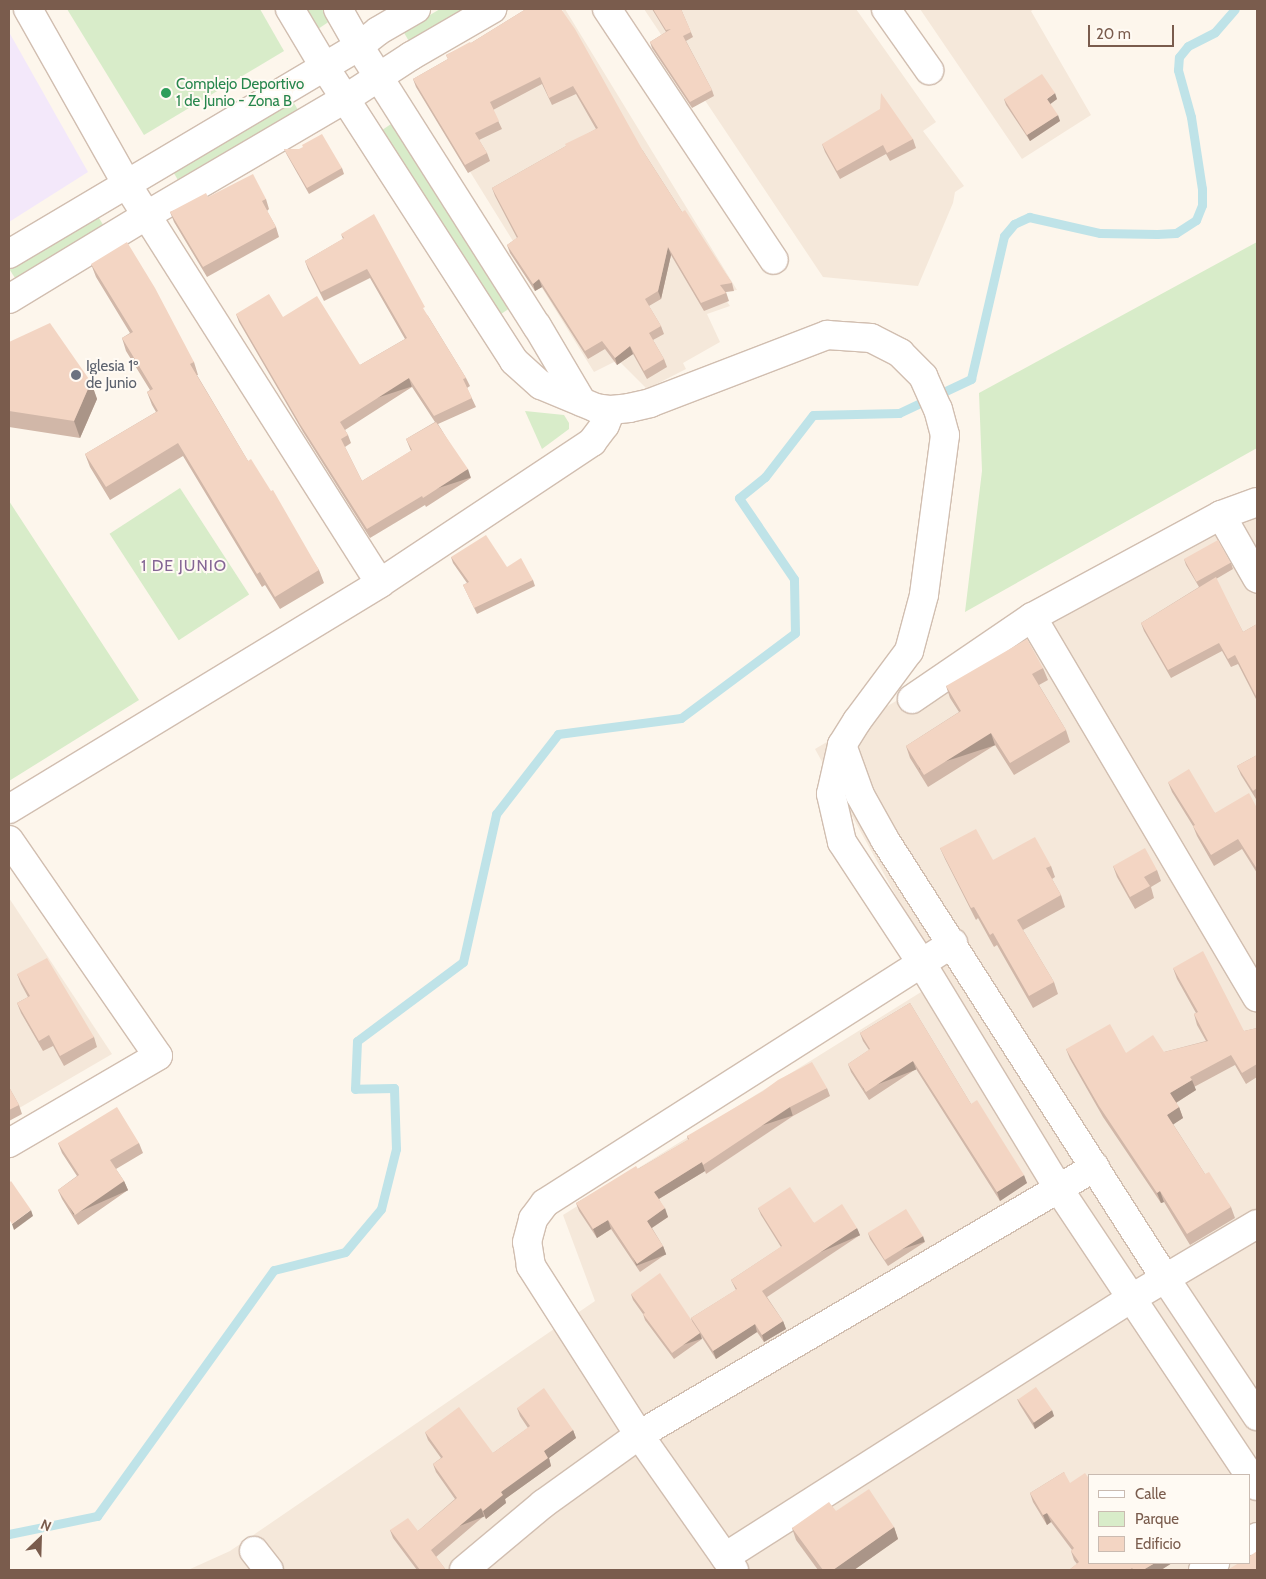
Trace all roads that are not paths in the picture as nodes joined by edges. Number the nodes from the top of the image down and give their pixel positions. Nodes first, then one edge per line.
1 (28, 9) edge
2 (290, 9) edge
3 (338, 9) edge
4 (416, 9) edge
5 (492, 9) edge
6 (607, 9) edge
7 (886, 9) edge
8 (359, 46) junction
9 (324, 66) junction
10 (929, 70) dead end
11 (379, 77) junction
12 (345, 99) junction
13 (126, 183) junction
14 (147, 215) junction
15 (9, 254) edge
16 (774, 260) dead end
17 (9, 299) edge
18 (582, 402) junction
19 (611, 410) junction
20 (1257, 502) edge
21 (1221, 515) junction
22 (1257, 578) edge
23 (380, 583) junction
24 (1032, 617) junction
25 (912, 699) dead end
26 (842, 745) junction
27 (9, 809) edge
28 (9, 840) edge
29 (952, 944) junction
30 (922, 964) junction
31 (1257, 998) edge
32 (9, 1143) edge
33 (1095, 1168) junction
34 (1058, 1188) junction
35 (1257, 1224) edge
36 (1164, 1278) junction
37 (1132, 1298) junction
38 (1257, 1416) edge
39 (639, 1435) junction
40 (1249, 1474) edge
41 (730, 1564) edge
42 (464, 1570) edge

1 - 13 street
2 - 9 street
3 - 8 street
4 - 8 street
5 - 11 street
6 - 16 street
7 - 10 street
8 - 9 street
8 - 11 street
9 - 12 street
9 - 13 street
11 - 12 street
11 - 18 street
12 - 14 street
12 - 18 street
13 - 14 street
13 - 15 street
14 - 17 street
14 - 23 street
18 - 19 street
19 - 23 street
19 - 26 street
20 - 21 street
21 - 22 street
21 - 24 street
23 - 27 street
24 - 25 street
24 - 31 street
26 - 29 street
26 - 30 street
28 - 32 street
29 - 30 street
29 - 33 street
30 - 34 street
30 - 39 street
33 - 34 street
33 - 36 street
34 - 37 street
34 - 39 street
35 - 36 street
36 - 37 street
36 - 38 street
37 - 40 street
37 - 41 street
39 - 41 street
39 - 42 street

